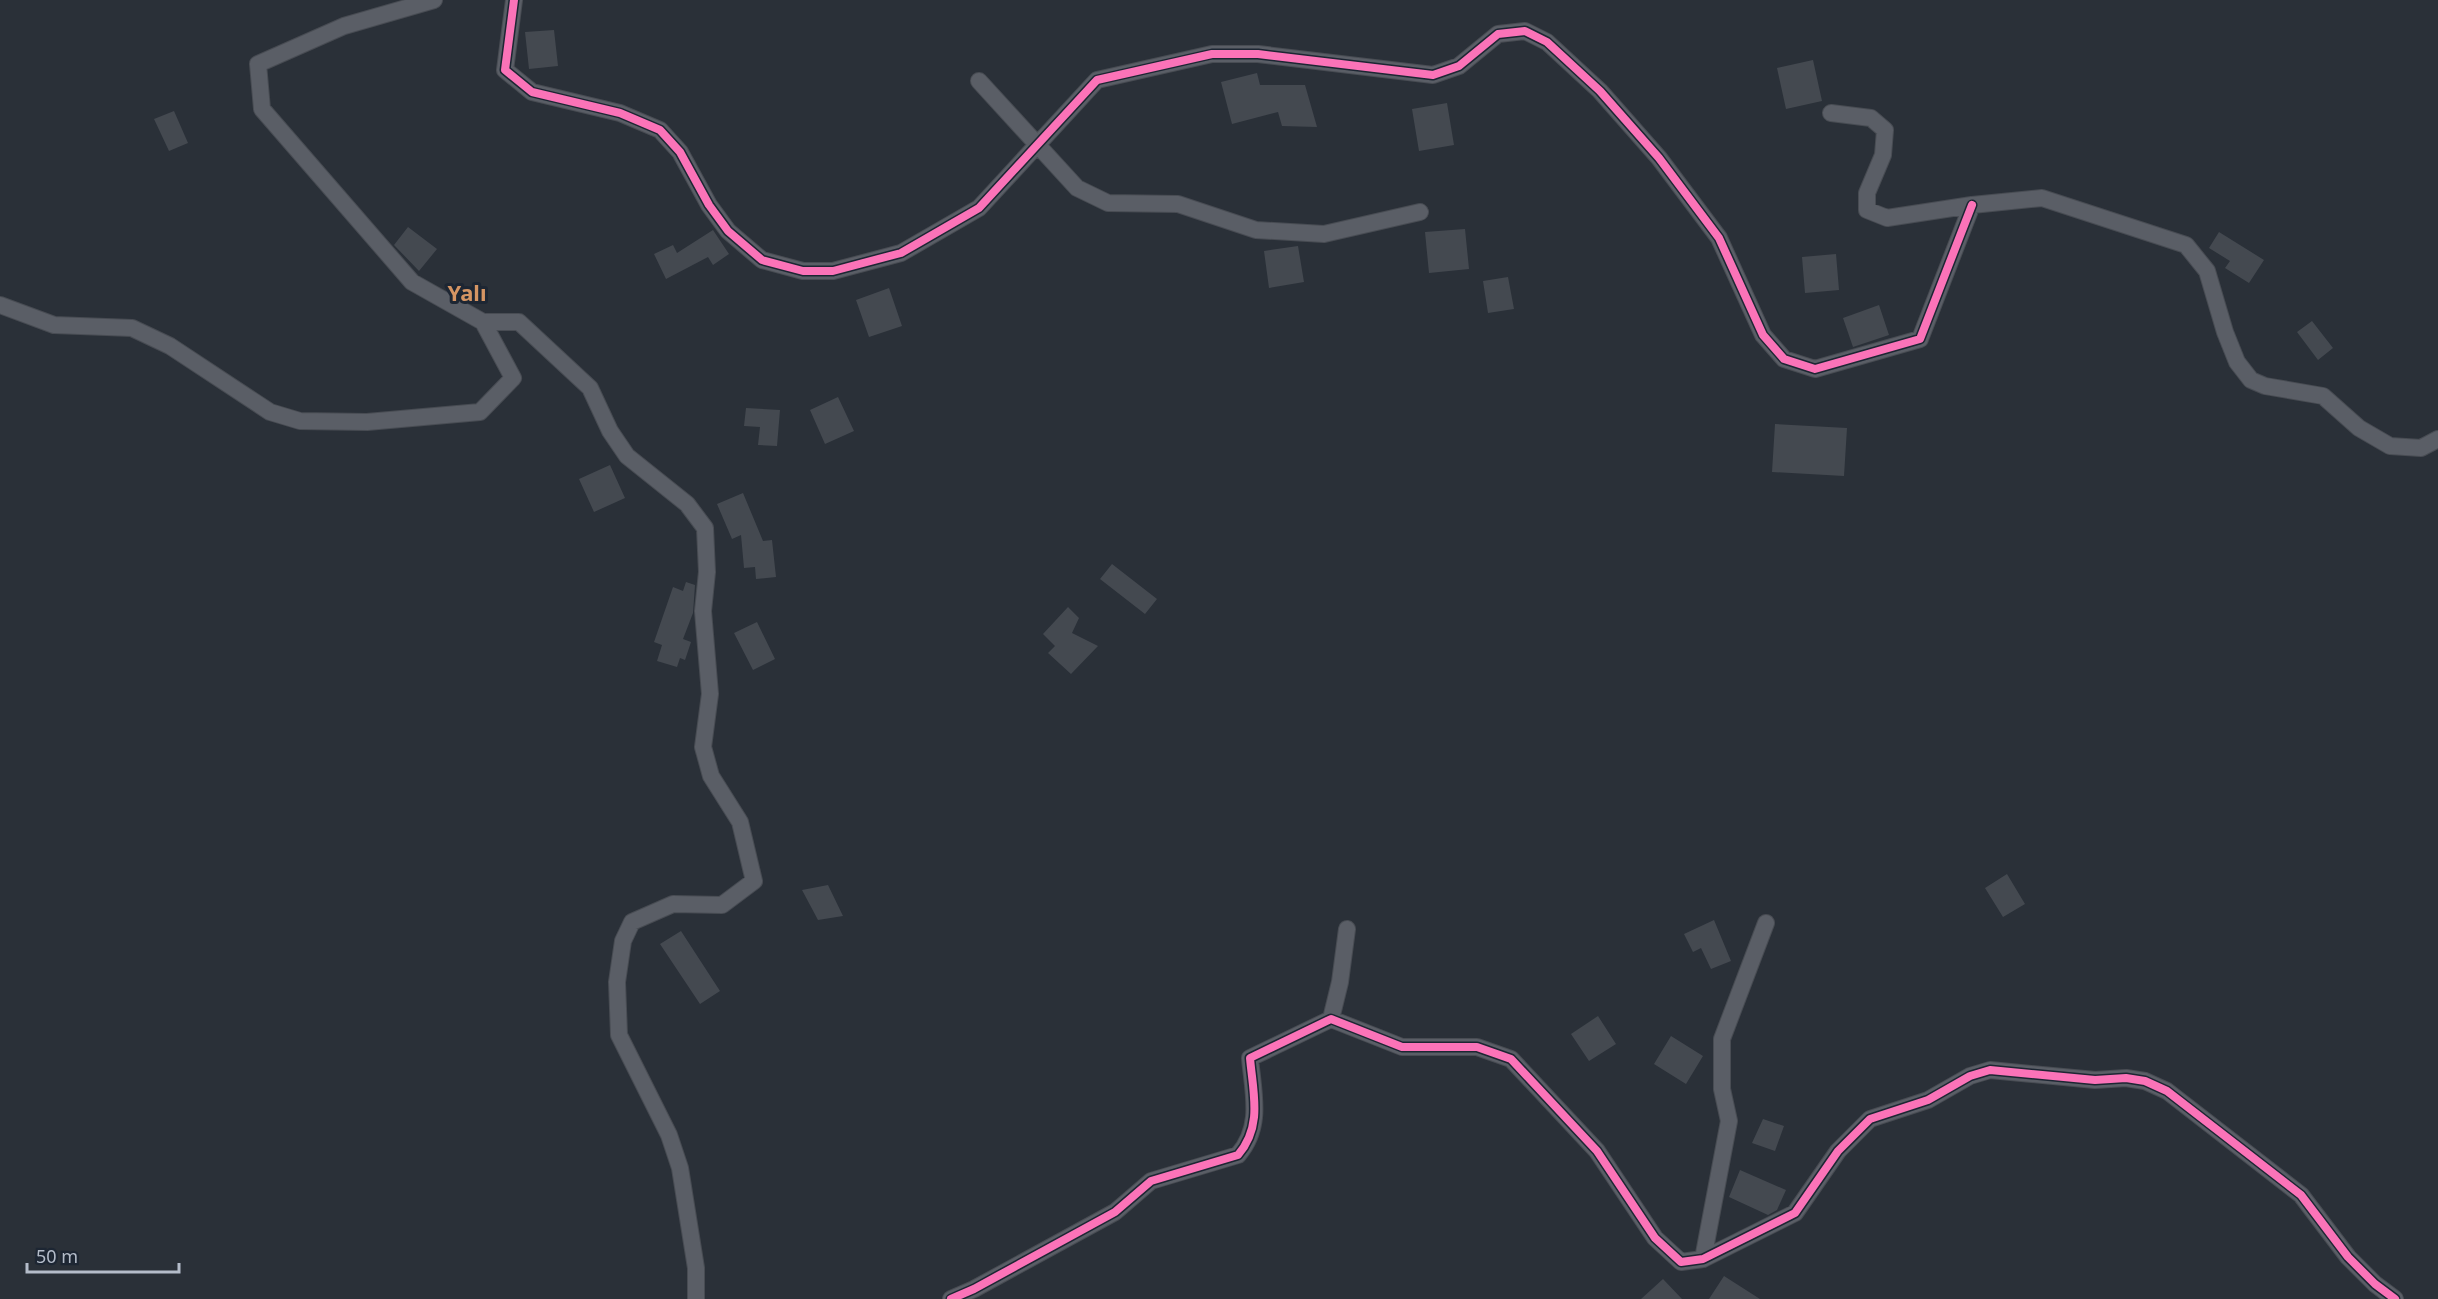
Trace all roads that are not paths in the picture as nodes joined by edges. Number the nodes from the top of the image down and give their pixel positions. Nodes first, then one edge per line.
1 (434, 0) edge
2 (514, 0) edge
3 (979, 81) dead end
4 (1831, 113) dead end
5 (1037, 146) junction
6 (1972, 205) junction
7 (1420, 212) dead end
8 (0, 305) edge
9 (483, 322) junction
10 (2438, 439) edge
11 (1766, 923) dead end
12 (1347, 928) dead end
13 (1331, 1018) junction
14 (1702, 1259) junction
15 (696, 1299) edge
16 (951, 1299) edge
17 (2395, 1299) edge

1 - 9 street
2 - 5 street
3 - 5 street
4 - 6 street
5 - 6 street
5 - 7 street
6 - 10 street
8 - 9 street
9 - 15 street
11 - 14 street
12 - 13 street
13 - 14 street
13 - 16 street
14 - 17 street

